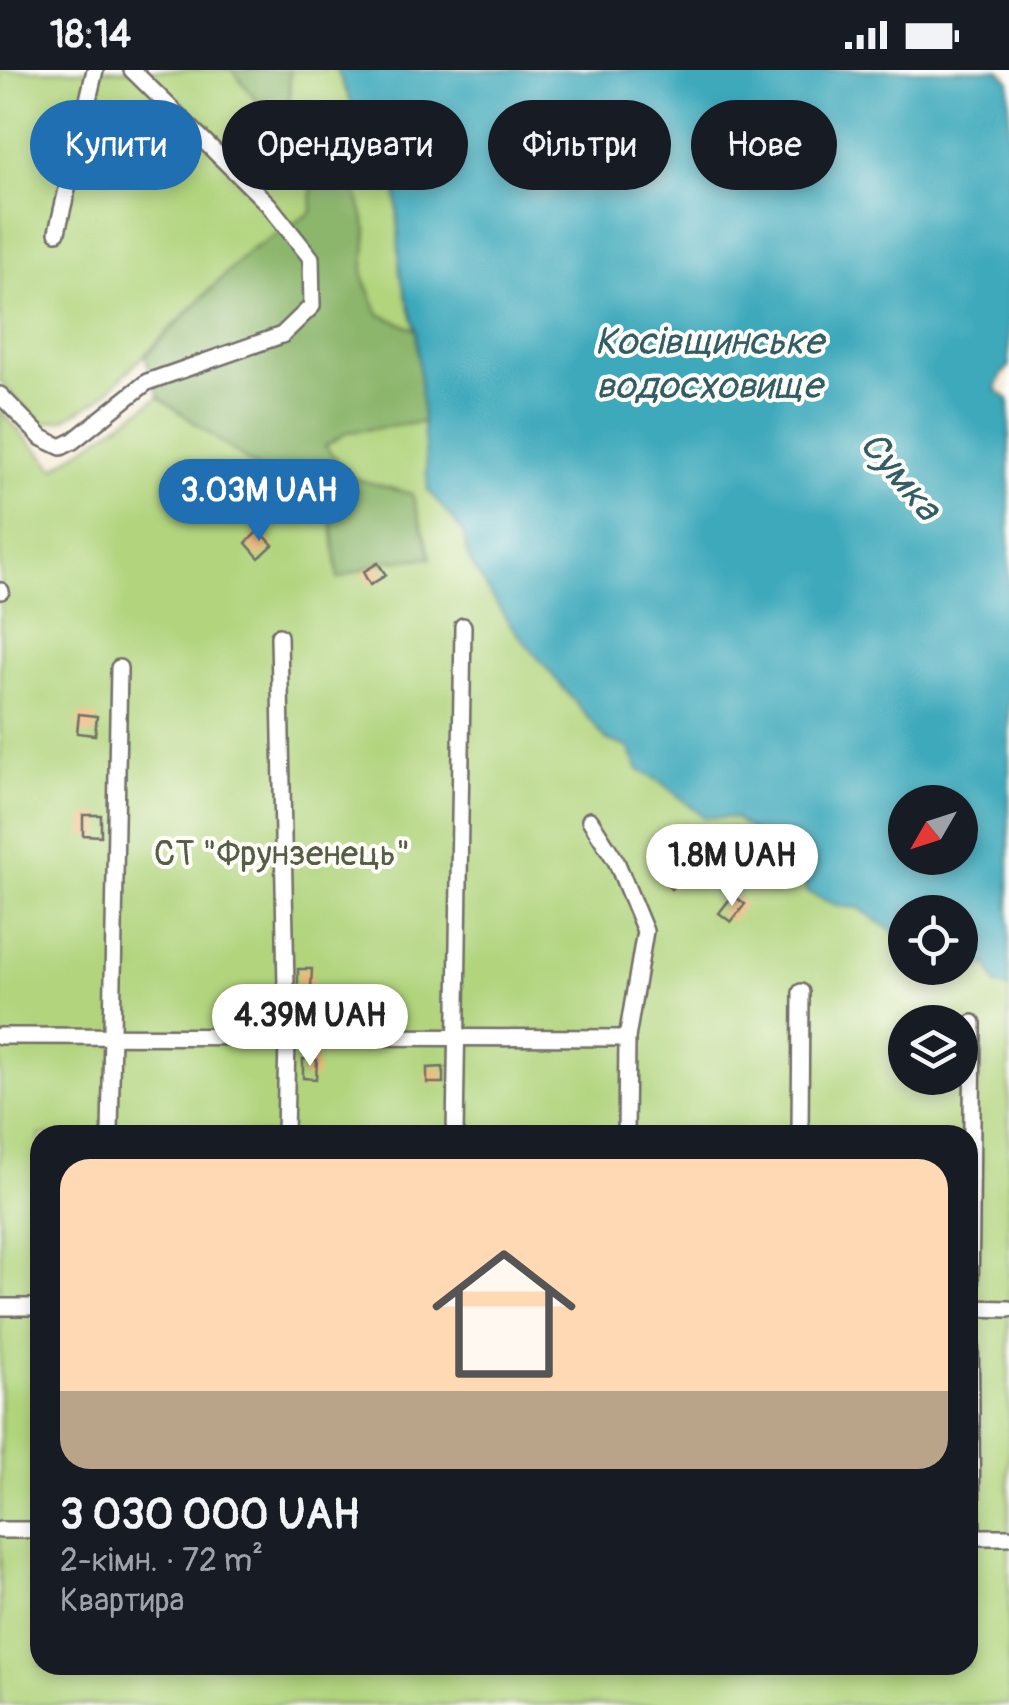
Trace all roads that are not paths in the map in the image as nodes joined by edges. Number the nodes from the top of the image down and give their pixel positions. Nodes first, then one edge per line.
1 (95, 70) edge
2 (132, 70) edge
3 (57, 232) dead end
4 (0, 395) edge
5 (463, 626) dead end
6 (279, 636) dead end
7 (119, 668) dead end
8 (590, 820) dead end
9 (801, 992) dead end
10 (0, 1036) edge
11 (110, 1038) junction
12 (287, 1038) junction
13 (626, 1038) junction
14 (455, 1039) junction
15 (972, 1095) edge
16 (110, 1125) edge
17 (286, 1125) edge
18 (455, 1125) edge
19 (626, 1125) edge
20 (800, 1125) edge
21 (971, 1125) edge
22 (0, 1307) edge
23 (30, 1307) edge
24 (978, 1308) edge
25 (1009, 1309) edge
26 (0, 1530) edge
27 (30, 1530) edge
28 (1009, 1536) edge
29 (978, 1537) edge

1 - 3 street
2 - 4 street
5 - 14 street
6 - 12 street
7 - 11 street
8 - 13 street
9 - 20 street
10 - 11 street
11 - 12 street
11 - 16 street
12 - 14 street
12 - 17 street
13 - 14 street
13 - 19 street
14 - 18 street
15 - 21 street
22 - 23 street
24 - 25 street
26 - 27 street
28 - 29 street

